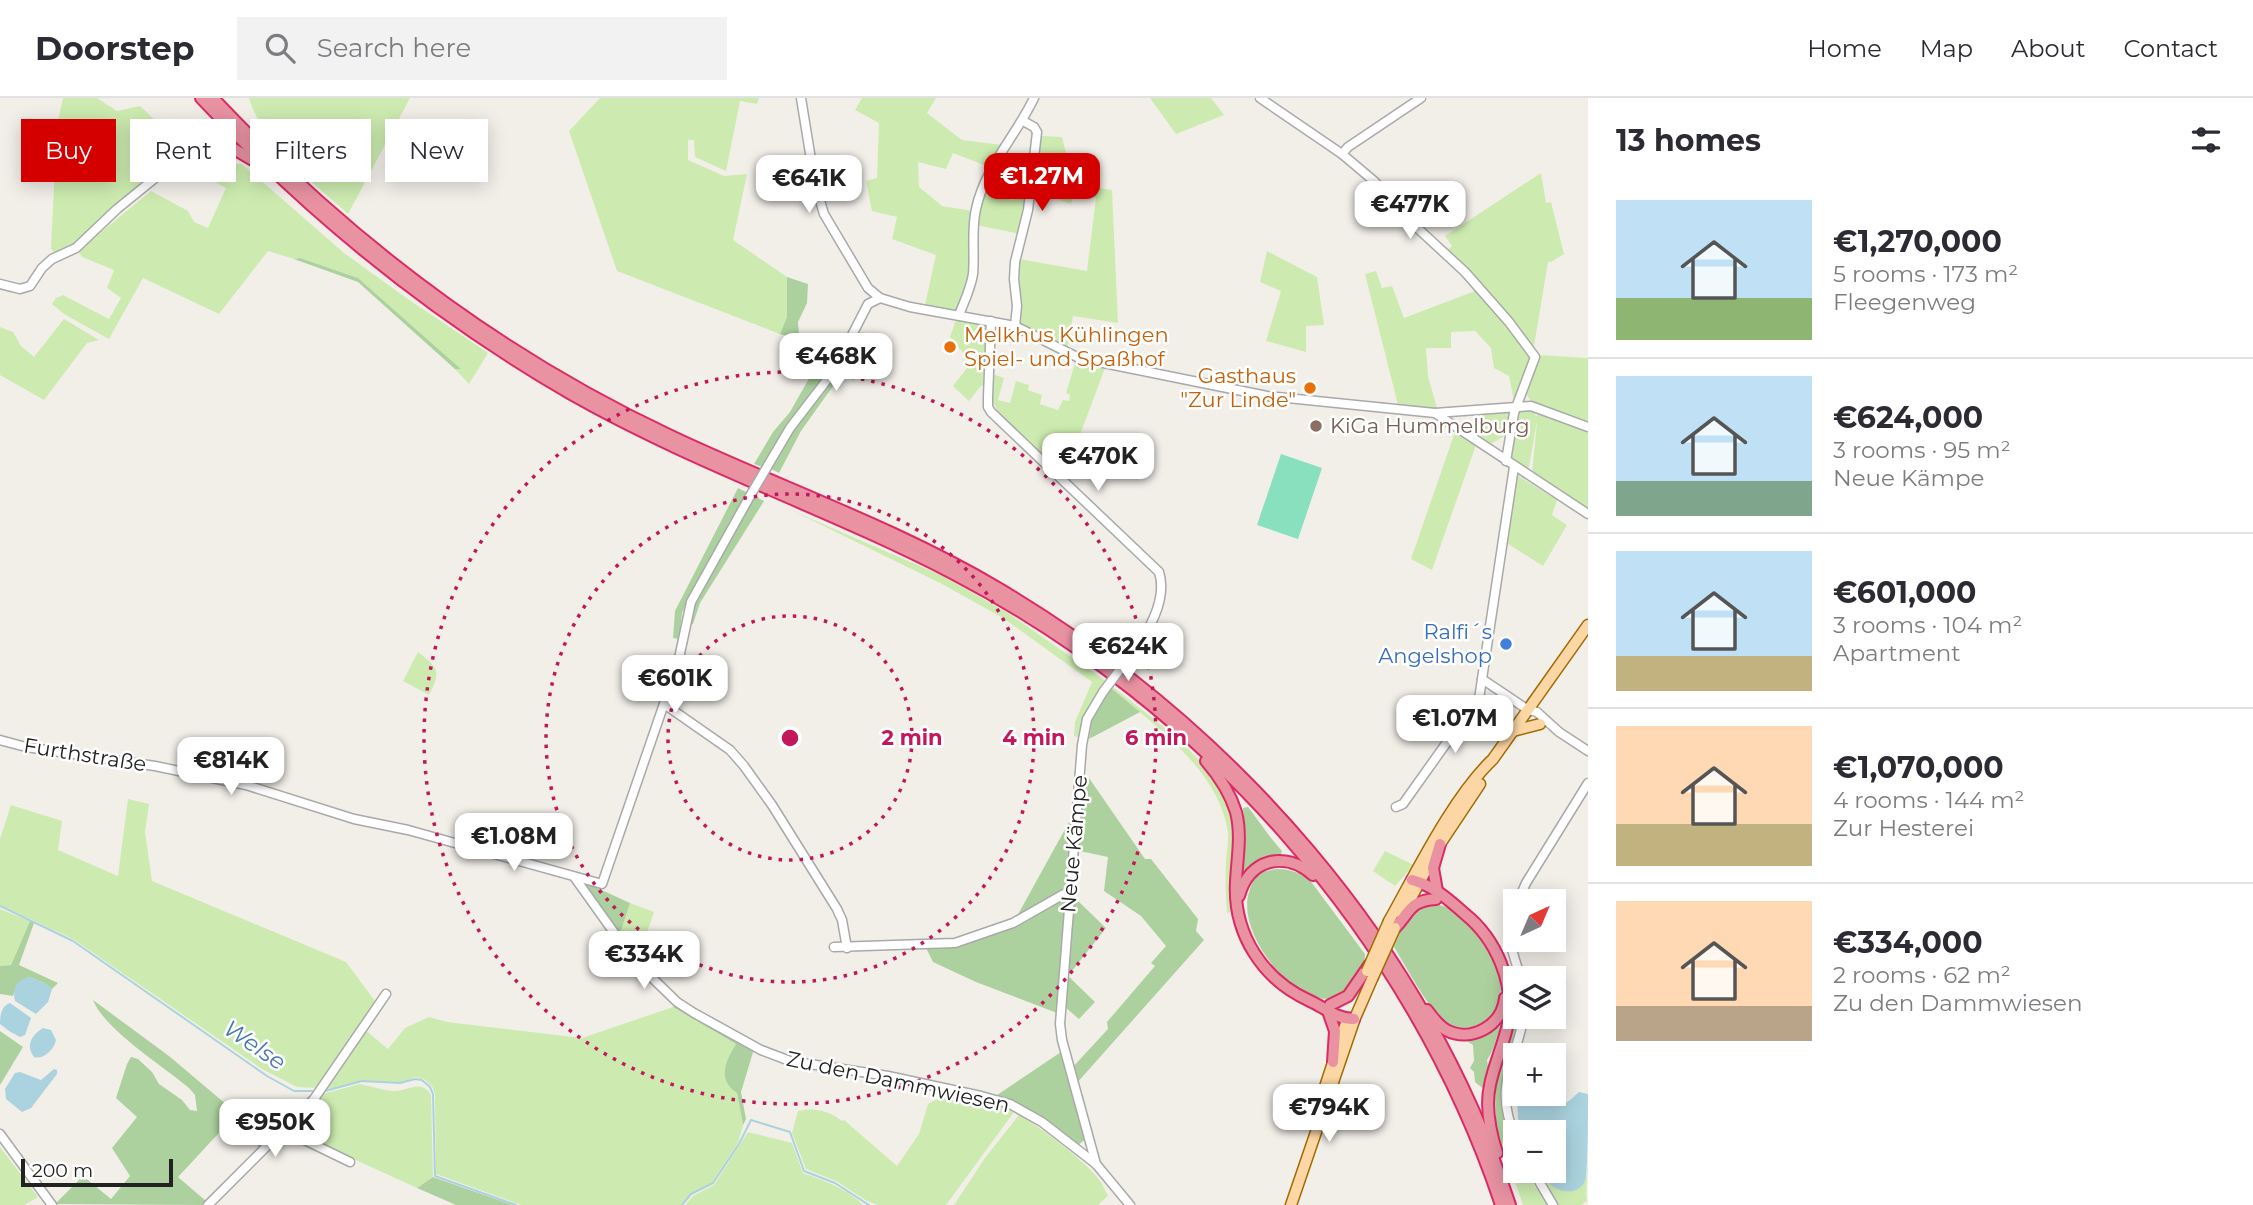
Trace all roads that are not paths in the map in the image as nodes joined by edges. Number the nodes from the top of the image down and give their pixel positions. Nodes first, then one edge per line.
1 (201, 98) edge
2 (213, 98) edge
3 (801, 98) edge
4 (1034, 98) edge
5 (1260, 98) edge
6 (1420, 98) edge
7 (1023, 121) junction
8 (250, 135) edge
9 (250, 148) edge
10 (1342, 154) junction
11 (150, 182) edge
12 (285, 182) edge
13 (296, 182) edge
14 (0, 284) edge
15 (870, 290) junction
16 (880, 298) junction
17 (868, 304) junction
18 (959, 315) junction
19 (992, 321) junction
20 (1016, 326) junction
21 (1521, 392) junction
22 (1516, 406) junction
23 (1531, 406) junction
24 (1435, 413) junction
25 (1588, 427) edge
26 (1510, 464) junction
27 (1588, 514) edge
28 (1588, 625) edge
29 (1482, 679) junction
30 (664, 704) junction
31 (1528, 710) junction
32 (1540, 724) junction
33 (1513, 731) junction
34 (1559, 732) junction
35 (0, 740) edge
36 (1196, 744) junction
37 (1588, 751) edge
38 (1493, 759) junction
39 (1588, 783) edge
40 (1396, 807) dead end
41 (1440, 844) junction
42 (575, 878) junction
43 (1414, 883) junction
44 (1523, 889) edge
45 (1069, 894) junction
46 (1436, 895) junction
47 (1237, 902) junction
48 (1340, 905) junction
49 (1392, 924) junction
50 (834, 947) dead end
51 (848, 948) junction
52 (1369, 970) junction
53 (1503, 971) edge
54 (1408, 988) junction
55 (386, 994) dead end
56 (1503, 1007) edge
57 (1329, 1008) junction
58 (1352, 1018) junction
59 (1506, 1029) edge
60 (1521, 1029) edge
61 (1344, 1039) junction
62 (1332, 1062) junction
63 (1508, 1120) edge
64 (284, 1130) junction
65 (0, 1134) edge
66 (1090, 1140) junction
67 (1077, 1149) junction
68 (350, 1162) dead end
69 (1096, 1164) junction
70 (1300, 1177) junction
71 (1540, 1183) edge
72 (1505, 1189) junction
73 (52, 1205) edge
74 (208, 1205) edge
75 (1130, 1205) edge
76 (1291, 1205) edge
77 (1501, 1205) edge
78 (1510, 1205) edge
79 (1553, 1205) edge

1 - 9 highway
2 - 8 highway
3 - 15 street
4 - 7 street
5 - 10 street
6 - 10 street
7 - 18 street
7 - 20 street
10 - 21 street
11 - 14 street
12 - 36 highway
13 - 54 highway
15 - 16 street
15 - 17 street
16 - 17 street
16 - 18 street
17 - 30 street, bridge
18 - 19 street
19 - 20 street
19 - 45 street, Neue Kämpe, bridge
20 - 24 street
21 - 22 street
21 - 23 street
22 - 23 street
22 - 24 street
22 - 26 street
23 - 25 street
24 - 26 street
26 - 27 street
26 - 29 street
28 - 31 main road
29 - 31 street
29 - 40 street
30 - 42 street
30 - 51 street
31 - 32 street
31 - 33 main road
31 - 34 street
32 - 33 main road
32 - 34 street
33 - 38 main road
34 - 37 street
35 - 42 street, Furthstraße
36 - 47 highway
36 - 48 highway
38 - 41 main road
38 - 43 main road
39 - 44 street
41 - 43 main road
41 - 46 highway
42 - 67 street, Zu den Dammwiesen
43 - 46 highway
43 - 49 main road
45 - 51 street
45 - 66 street, Neue Kämpe
46 - 49 highway
46 - 53 highway
47 - 48 highway
47 - 57 highway
48 - 77 highway
49 - 52 main road, bridge
49 - 52 main road, bridge
50 - 51 street
52 - 57 highway
52 - 58 main road
54 - 56 highway
54 - 72 highway
55 - 64 street
57 - 58 highway
57 - 62 highway
58 - 61 main road
59 - 72 highway
60 - 63 street
61 - 62 main road
61 - 70 main road
62 - 70 main road
64 - 68 street
64 - 74 street
65 - 73 street
66 - 67 street
66 - 69 street, Neue Kämpe
67 - 69 street, Zu den Dammwiesen
69 - 75 street, Zu den Dammwiesen
70 - 76 main road
71 - 79 street
72 - 78 highway

